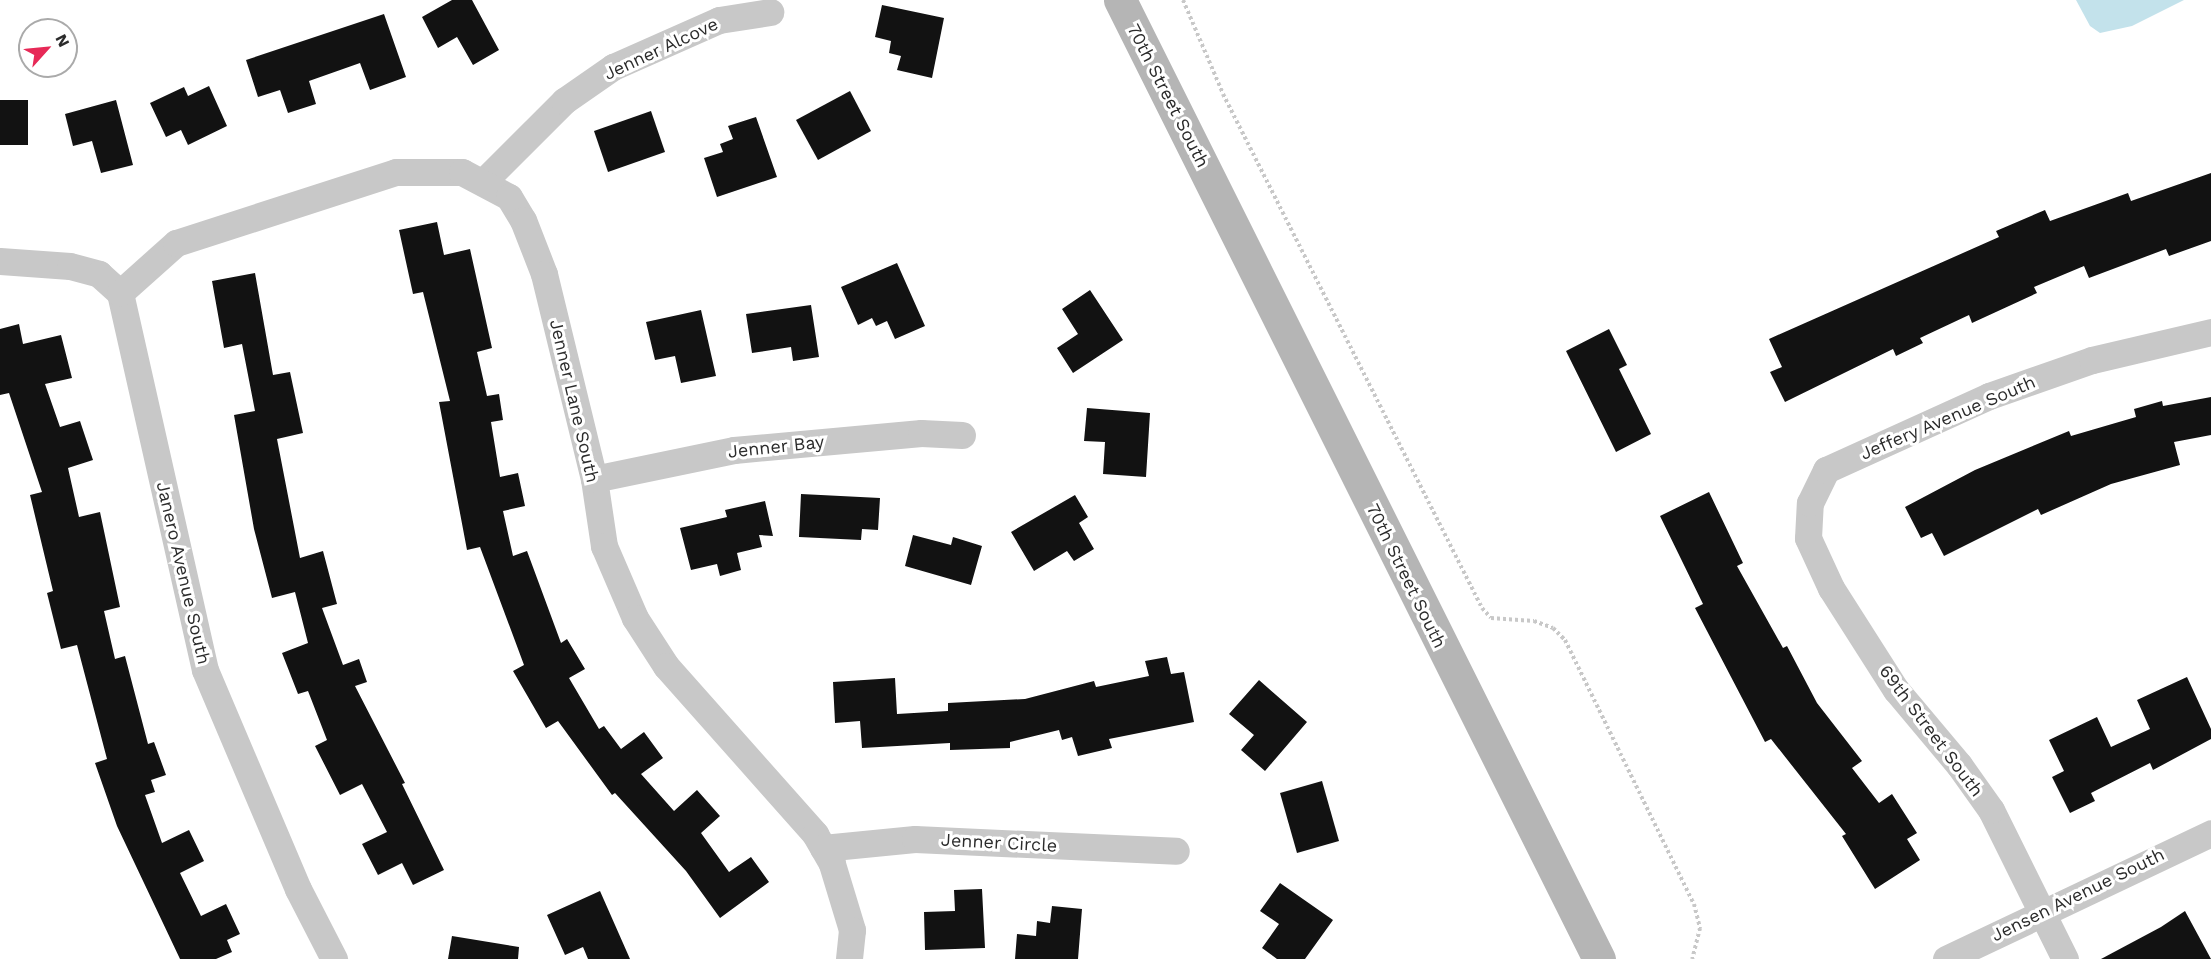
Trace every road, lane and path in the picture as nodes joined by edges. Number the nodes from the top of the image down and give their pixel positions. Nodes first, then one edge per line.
1 (1120, 0) edge
2 (1143, 0) edge
3 (1183, 0) edge
4 (770, 12) dead end
5 (483, 182) junction
6 (1218, 192) junction
7 (0, 261) edge
8 (120, 294) junction
9 (2211, 332) edge
10 (962, 435) dead end
11 (594, 479) junction
12 (1810, 503) joint
13 (2211, 833) edge
14 (823, 848) junction
15 (1176, 851) dead end
16 (2042, 911) junction
17 (334, 959) edge
18 (849, 959) edge
19 (1599, 959) edge
20 (1692, 959) edge
21 (1946, 959) edge
22 (2065, 959) edge

1 - 6 main road, 70th Street South
2 - 6 main road, 70th Street South
3 - 20 path
4 - 5 street, Jenner Alcove
5 - 8 street, Jenner Lane South
5 - 11 street, Jenner Lane South
6 - 19 main road, 70th Street South
7 - 8 street
8 - 17 street, Janero Avenue South
9 - 12 street, Jeffery Avenue South
10 - 11 street, Jenner Bay
11 - 14 street, Jenner Lane South
12 - 16 street, 69th Street South
13 - 16 street, Jensen Avenue South
14 - 15 street, Jenner Circle
14 - 18 street, Jenner Lane South
16 - 21 street, Jensen Avenue South
16 - 22 street, 69th Street South

